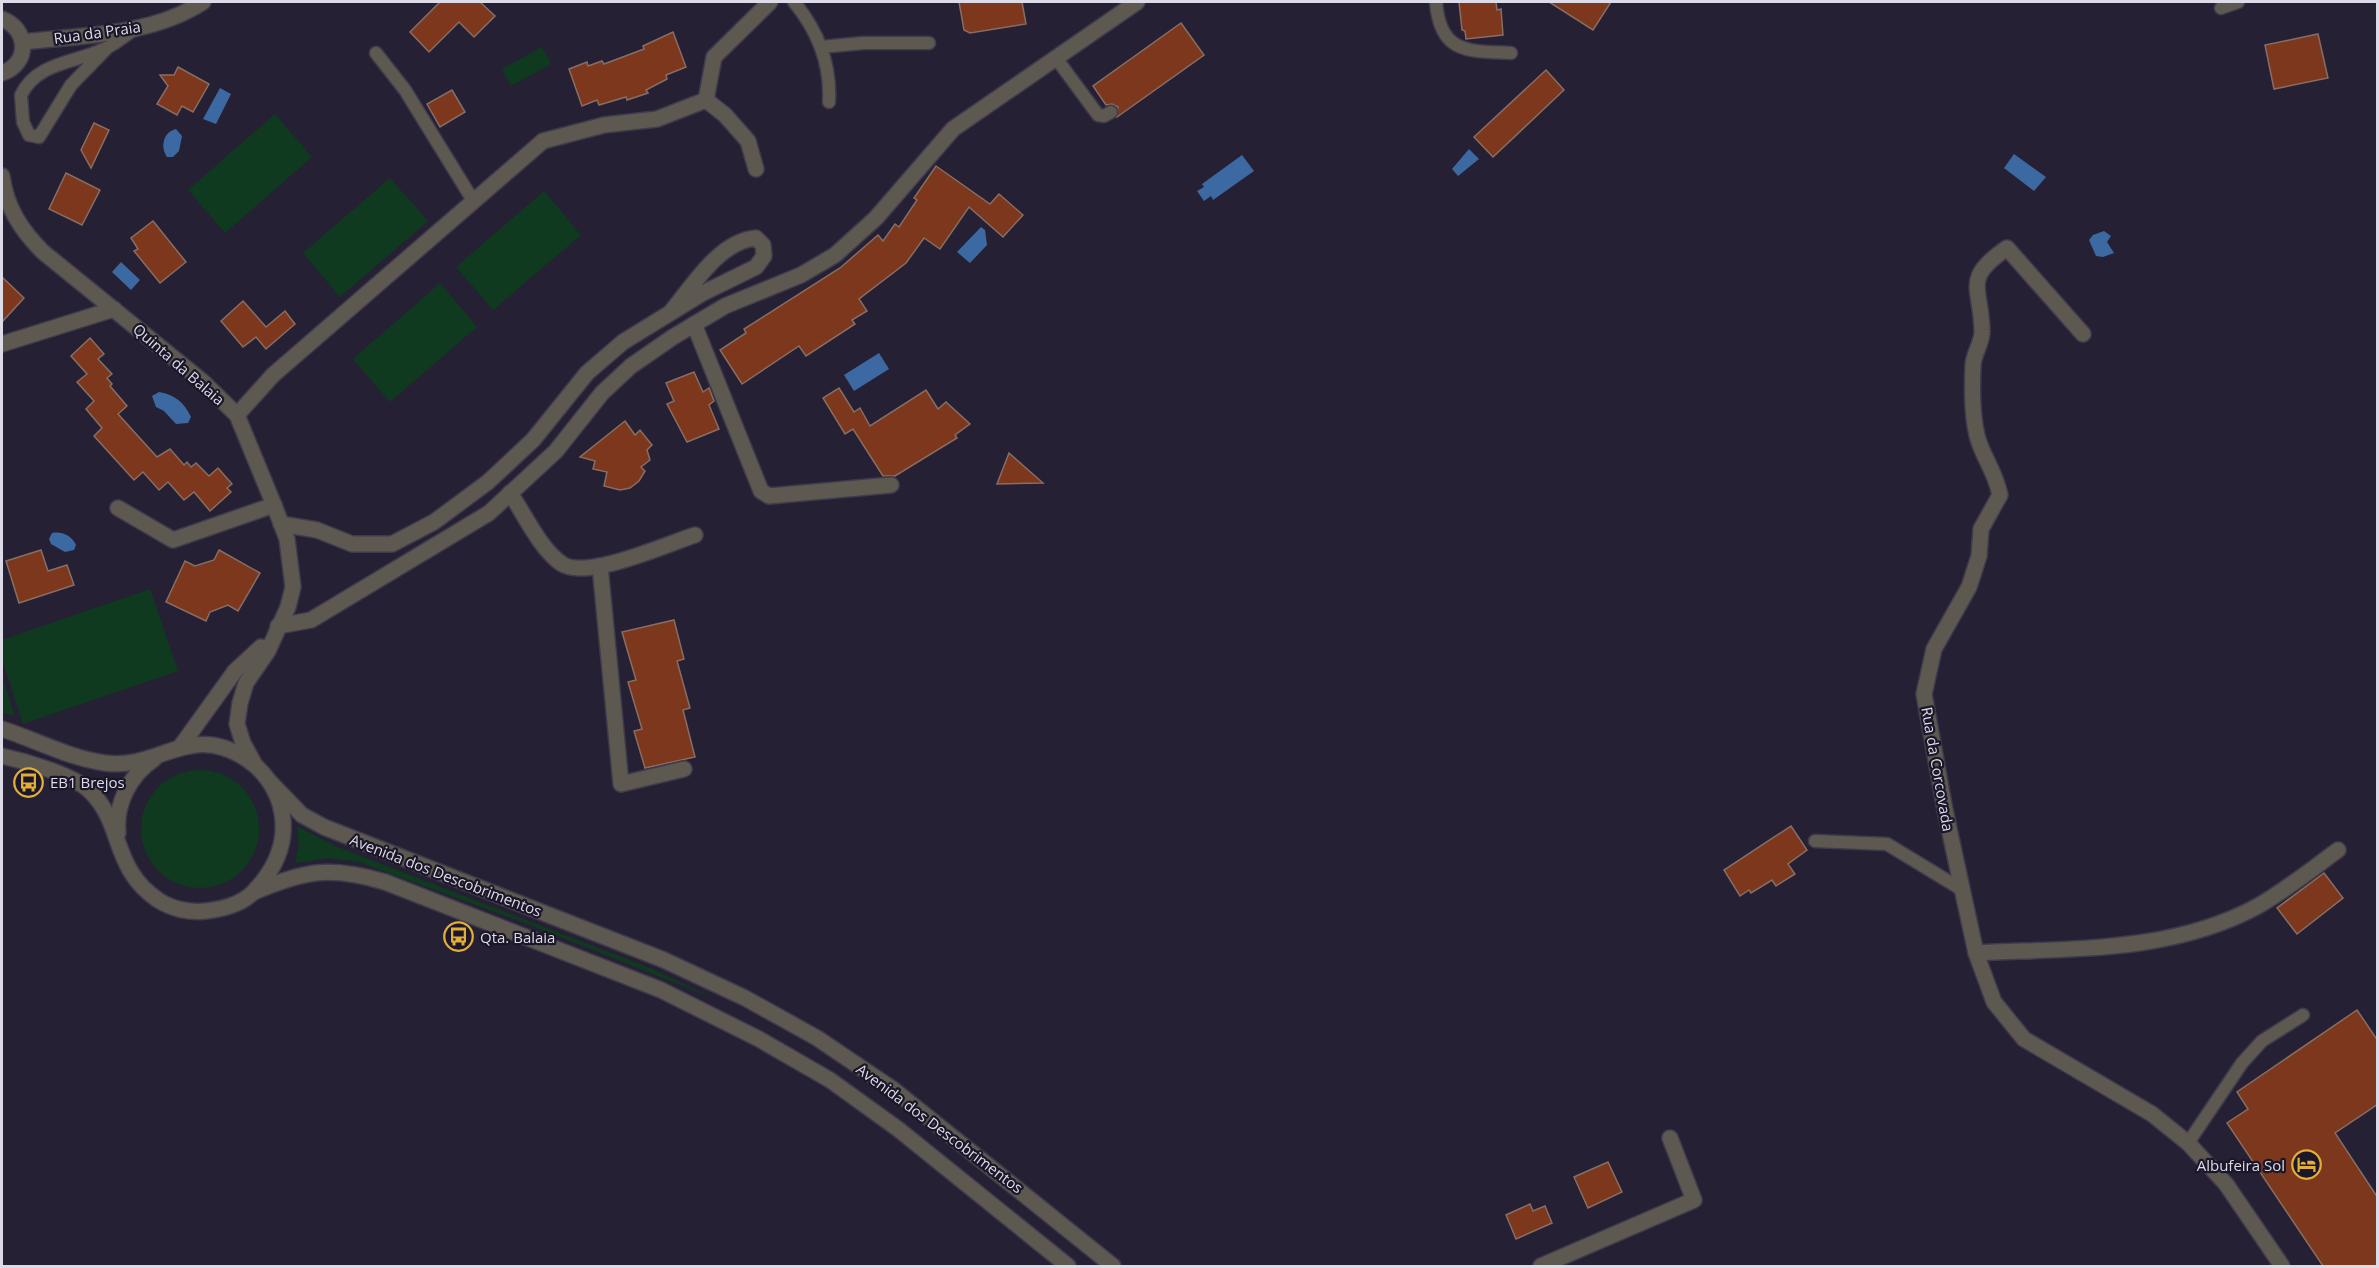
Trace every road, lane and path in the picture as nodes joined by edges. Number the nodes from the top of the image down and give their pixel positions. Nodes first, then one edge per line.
1 (203, 2) edge
2 (770, 2) edge
3 (794, 2) edge
4 (1137, 2) edge
5 (1436, 2) edge
6 (2238, 2) edge
7 (2221, 8) dead end
8 (2, 19) edge
9 (133, 30) junction
10 (22, 42) junction
11 (929, 43) dead end
12 (821, 47) junction
13 (107, 48) junction
14 (1511, 52) dead end
15 (376, 53) dead end
16 (1056, 58) junction
17 (2, 73) edge
18 (706, 100) junction
19 (829, 102) dead end
20 (1111, 112) dead end
21 (756, 169) dead end
22 (2, 176) edge
23 (474, 202) junction
24 (114, 309) junction
25 (670, 313) junction
26 (694, 324) junction
27 (2083, 334) dead end
28 (2, 344) edge
29 (237, 416) junction
30 (891, 485) dead end
31 (510, 493) junction
32 (274, 505) junction
33 (118, 508) dead end
34 (281, 524) junction
35 (695, 535) dead end
36 (600, 566) junction
37 (278, 626) junction
38 (2, 729) edge
39 (181, 746) junction
40 (163, 753) junction
41 (2, 756) edge
42 (255, 765) junction
43 (684, 769) dead end
44 (269, 781) junction
45 (1815, 841) dead end
46 (119, 848) junction
47 (2338, 850) dead end
48 (1961, 889) junction
49 (255, 892) junction
50 (1976, 953) junction
51 (2302, 1015) dead end
52 (1670, 1138) dead end
53 (2188, 1143) junction
54 (1068, 1266) edge
55 (1113, 1266) edge
56 (1541, 1266) edge
57 (2282, 1266) edge

1 - 9 street, Rua da Praia
2 - 18 street
3 - 12 lane
4 - 16 street
5 - 14 lane
6 - 7 lane
8 - 10 street
9 - 10 street, Rua da Praia
9 - 13 lane
10 - 17 street
11 - 12 lane
12 - 19 lane
13 - 13 lane
15 - 23 lane
16 - 20 lane
16 - 26 street
18 - 21 street
18 - 23 street
22 - 24 street, Quinta da Balaia
23 - 29 street
24 - 28 street
24 - 29 street, Quinta da Balaia
25 - 25 street
25 - 34 street
26 - 30 street
26 - 31 street
27 - 48 street, Rua da Corcovada
29 - 32 street, Quinta da Balaia
31 - 36 street
31 - 37 street
32 - 33 street
32 - 34 street, Quinta da Balaia
34 - 37 street, Quinta da Balaia
35 - 36 street
36 - 43 street
37 - 39 street, Quinta da Balaia
37 - 42 street, Quinta da Balaia
38 - 40 street
39 - 40 street
39 - 42 street
40 - 46 street
41 - 46 street
42 - 44 street
44 - 49 street
44 - 55 street, Avenida dos Descobrimentos
45 - 48 lane
46 - 49 street
47 - 50 street
48 - 50 street, Rua da Corcovada
49 - 54 street, Avenida dos Descobrimentos
50 - 53 street, Rua da Corcovada
51 - 53 lane
52 - 56 street
53 - 57 street, Rua da Corcovada

